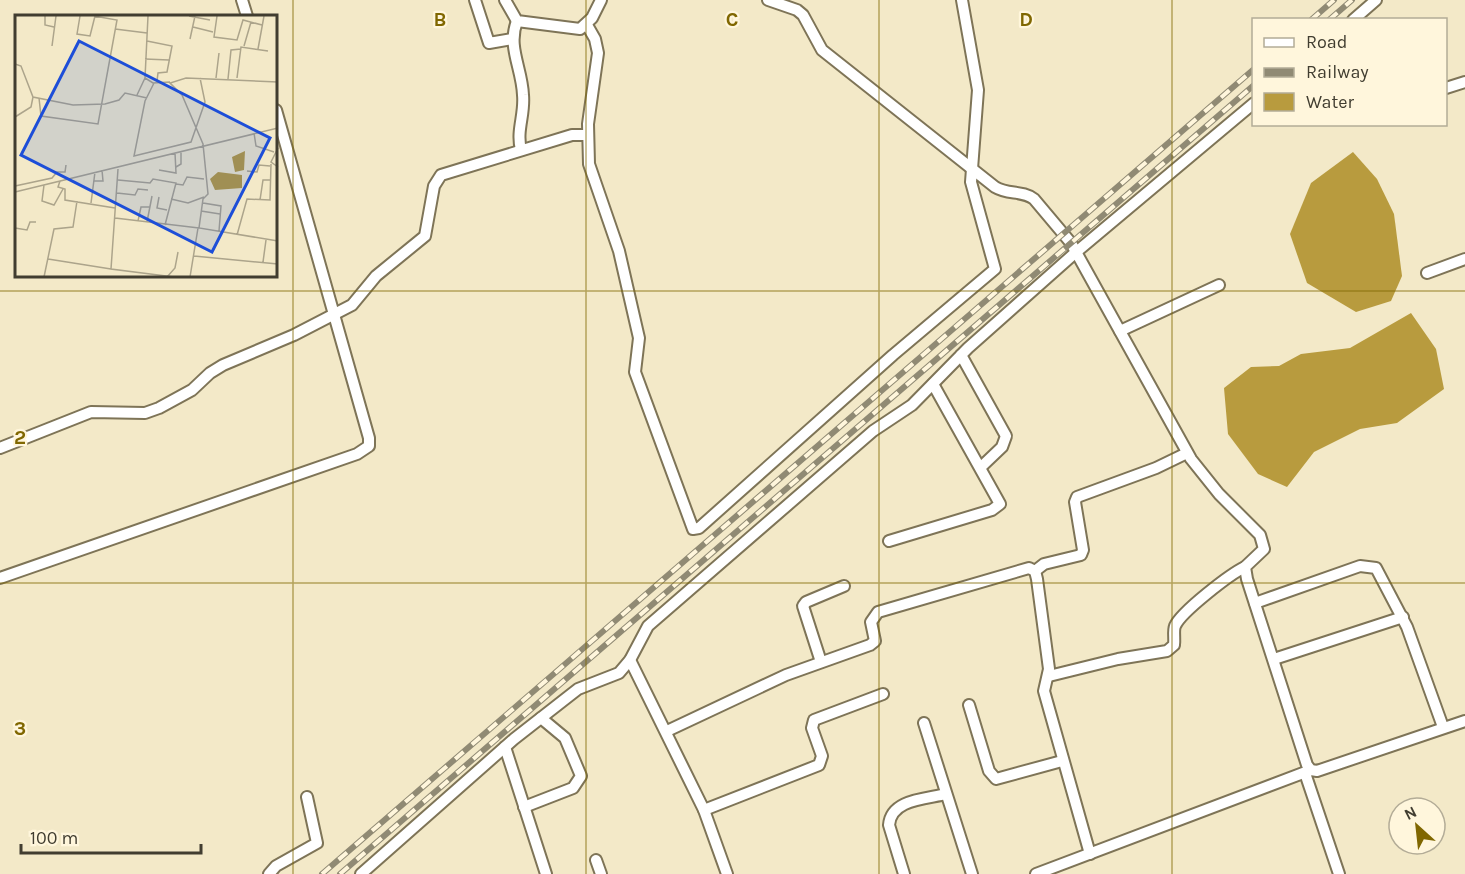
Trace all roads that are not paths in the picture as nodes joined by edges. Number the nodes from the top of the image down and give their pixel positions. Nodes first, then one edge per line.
1 (242, 0) edge
2 (475, 0) edge
3 (505, 0) edge
4 (768, 0) edge
5 (962, 0) edge
6 (1376, 0) edge
7 (599, 1) edge
8 (247, 15) edge
9 (1355, 18) edge
10 (517, 21) junction
11 (587, 25) junction
12 (512, 39) junction
13 (1465, 82) edge
14 (1447, 88) edge
15 (1252, 105) edge
16 (278, 117) edge
17 (588, 135) junction
18 (522, 150) junction
19 (971, 168) junction
20 (1075, 253) junction
21 (1465, 259) edge
22 (1427, 273) dead end
23 (1219, 285) dead end
24 (333, 315) junction
25 (1120, 331) junction
26 (961, 355) junction
27 (933, 384) junction
28 (0, 448) edge
29 (1187, 453) junction
30 (981, 467) junction
31 (889, 541) dead end
32 (1245, 567) junction
33 (1035, 571) junction
34 (0, 578) edge
35 (844, 586) dead end
36 (1255, 603) junction
37 (1403, 617) junction
38 (1274, 659) junction
39 (630, 660) junction
40 (821, 662) junction
41 (1049, 676) junction
42 (883, 694) dead end
43 (969, 705) dead end
44 (541, 718) junction
45 (1465, 721) edge
46 (924, 723) dead end
47 (1443, 727) junction
48 (667, 731) junction
49 (505, 747) junction
50 (1062, 760) junction
51 (1308, 772) junction
52 (946, 794) junction
53 (307, 797) dead end
54 (524, 807) junction
55 (704, 810) junction
56 (1090, 854) junction
57 (596, 860) dead end
58 (1057, 870) edge
59 (269, 874) edge
60 (361, 874) edge
61 (546, 874) edge
62 (601, 874) edge
63 (727, 874) edge
64 (904, 874) edge
65 (972, 874) edge
66 (1036, 874) edge
67 (1339, 874) edge

1 - 8 street
2 - 12 street
3 - 10 street
4 - 19 street
5 - 19 street
6 - 9 street
7 - 11 street
10 - 11 street
10 - 12 street
11 - 17 street
12 - 18 street
13 - 14 street
15 - 20 street
16 - 24 street
17 - 18 street
17 - 19 street
18 - 24 street
19 - 20 street
20 - 25 street
20 - 26 street
21 - 22 street
23 - 25 street
24 - 28 street
24 - 34 street
25 - 29 street
26 - 27 street
26 - 30 street
27 - 30 street
27 - 39 street
29 - 32 street
29 - 33 street
30 - 31 street
32 - 36 street
32 - 41 street
33 - 40 street
33 - 41 street
35 - 40 street
36 - 37 street
36 - 38 street
37 - 38 street
37 - 47 street
38 - 51 street
39 - 44 street
39 - 48 street
40 - 48 street
41 - 50 street
42 - 55 street
43 - 50 street
44 - 49 street
44 - 54 street
45 - 47 street
46 - 52 street
47 - 51 street
48 - 55 street
49 - 54 street
49 - 60 street
50 - 56 street
51 - 56 street
51 - 67 street
52 - 64 street
52 - 65 street
53 - 59 street
54 - 61 street
55 - 63 street
56 - 58 street
57 - 62 street
58 - 66 street

